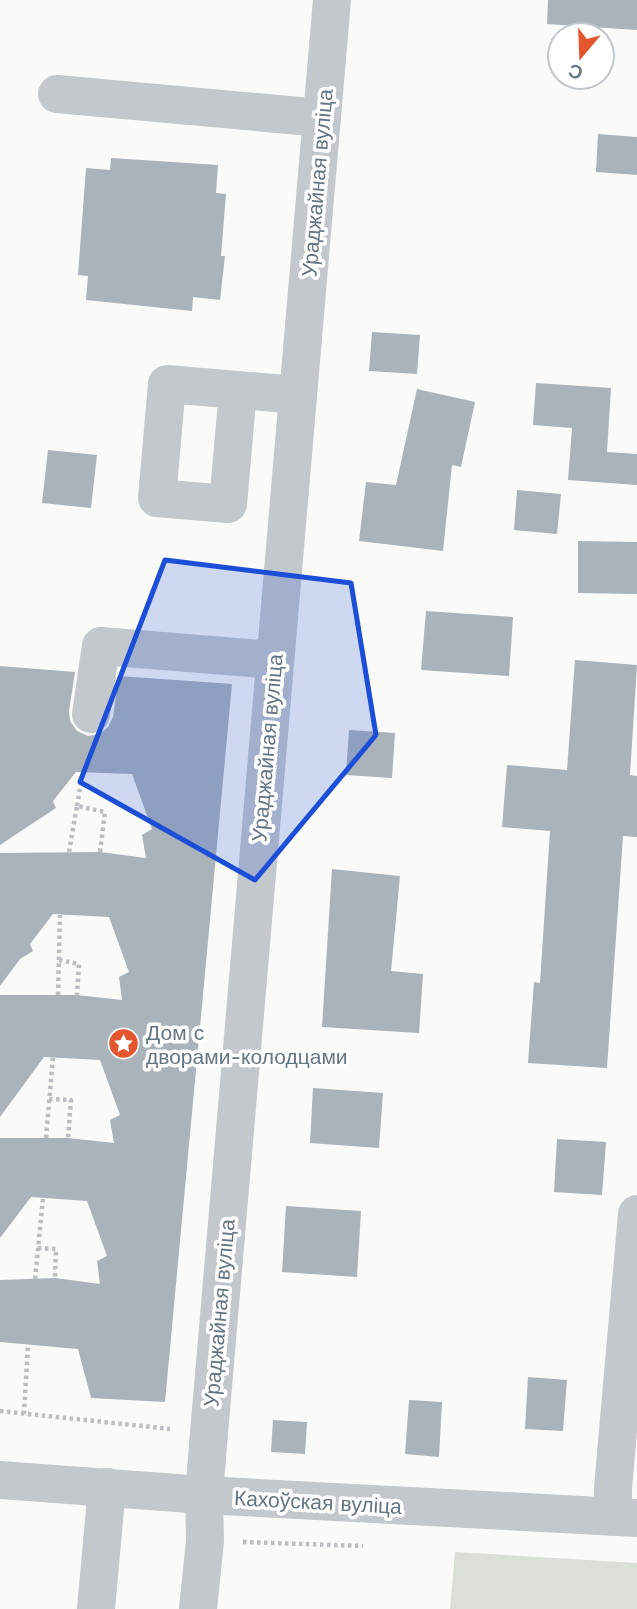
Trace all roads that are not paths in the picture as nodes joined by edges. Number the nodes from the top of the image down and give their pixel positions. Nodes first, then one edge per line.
1 (332, 0) edge
2 (57, 94) dead end
3 (322, 118) junction
4 (238, 390) dead end
5 (298, 395) junction
6 (274, 660) junction
7 (91, 714) dead end
8 (637, 1214) edge
9 (0, 1480) edge
10 (107, 1487) junction
11 (204, 1495) junction
12 (625, 1518) edge
13 (96, 1609) edge
14 (198, 1609) edge

1 - 3 street, Ураджайная вуліца
2 - 3 street
3 - 5 street, Ураджайная вуліца
4 - 5 street
5 - 6 street, Ураджайная вуліца
6 - 7 street
6 - 11 street, Ураджайная вуліца
8 - 12 street
9 - 10 street, Кахоўская вуліца
10 - 11 street, Кахоўская вуліца
10 - 13 street
11 - 12 street, Кахоўская вуліца
11 - 14 street, Ураджайная вуліца

